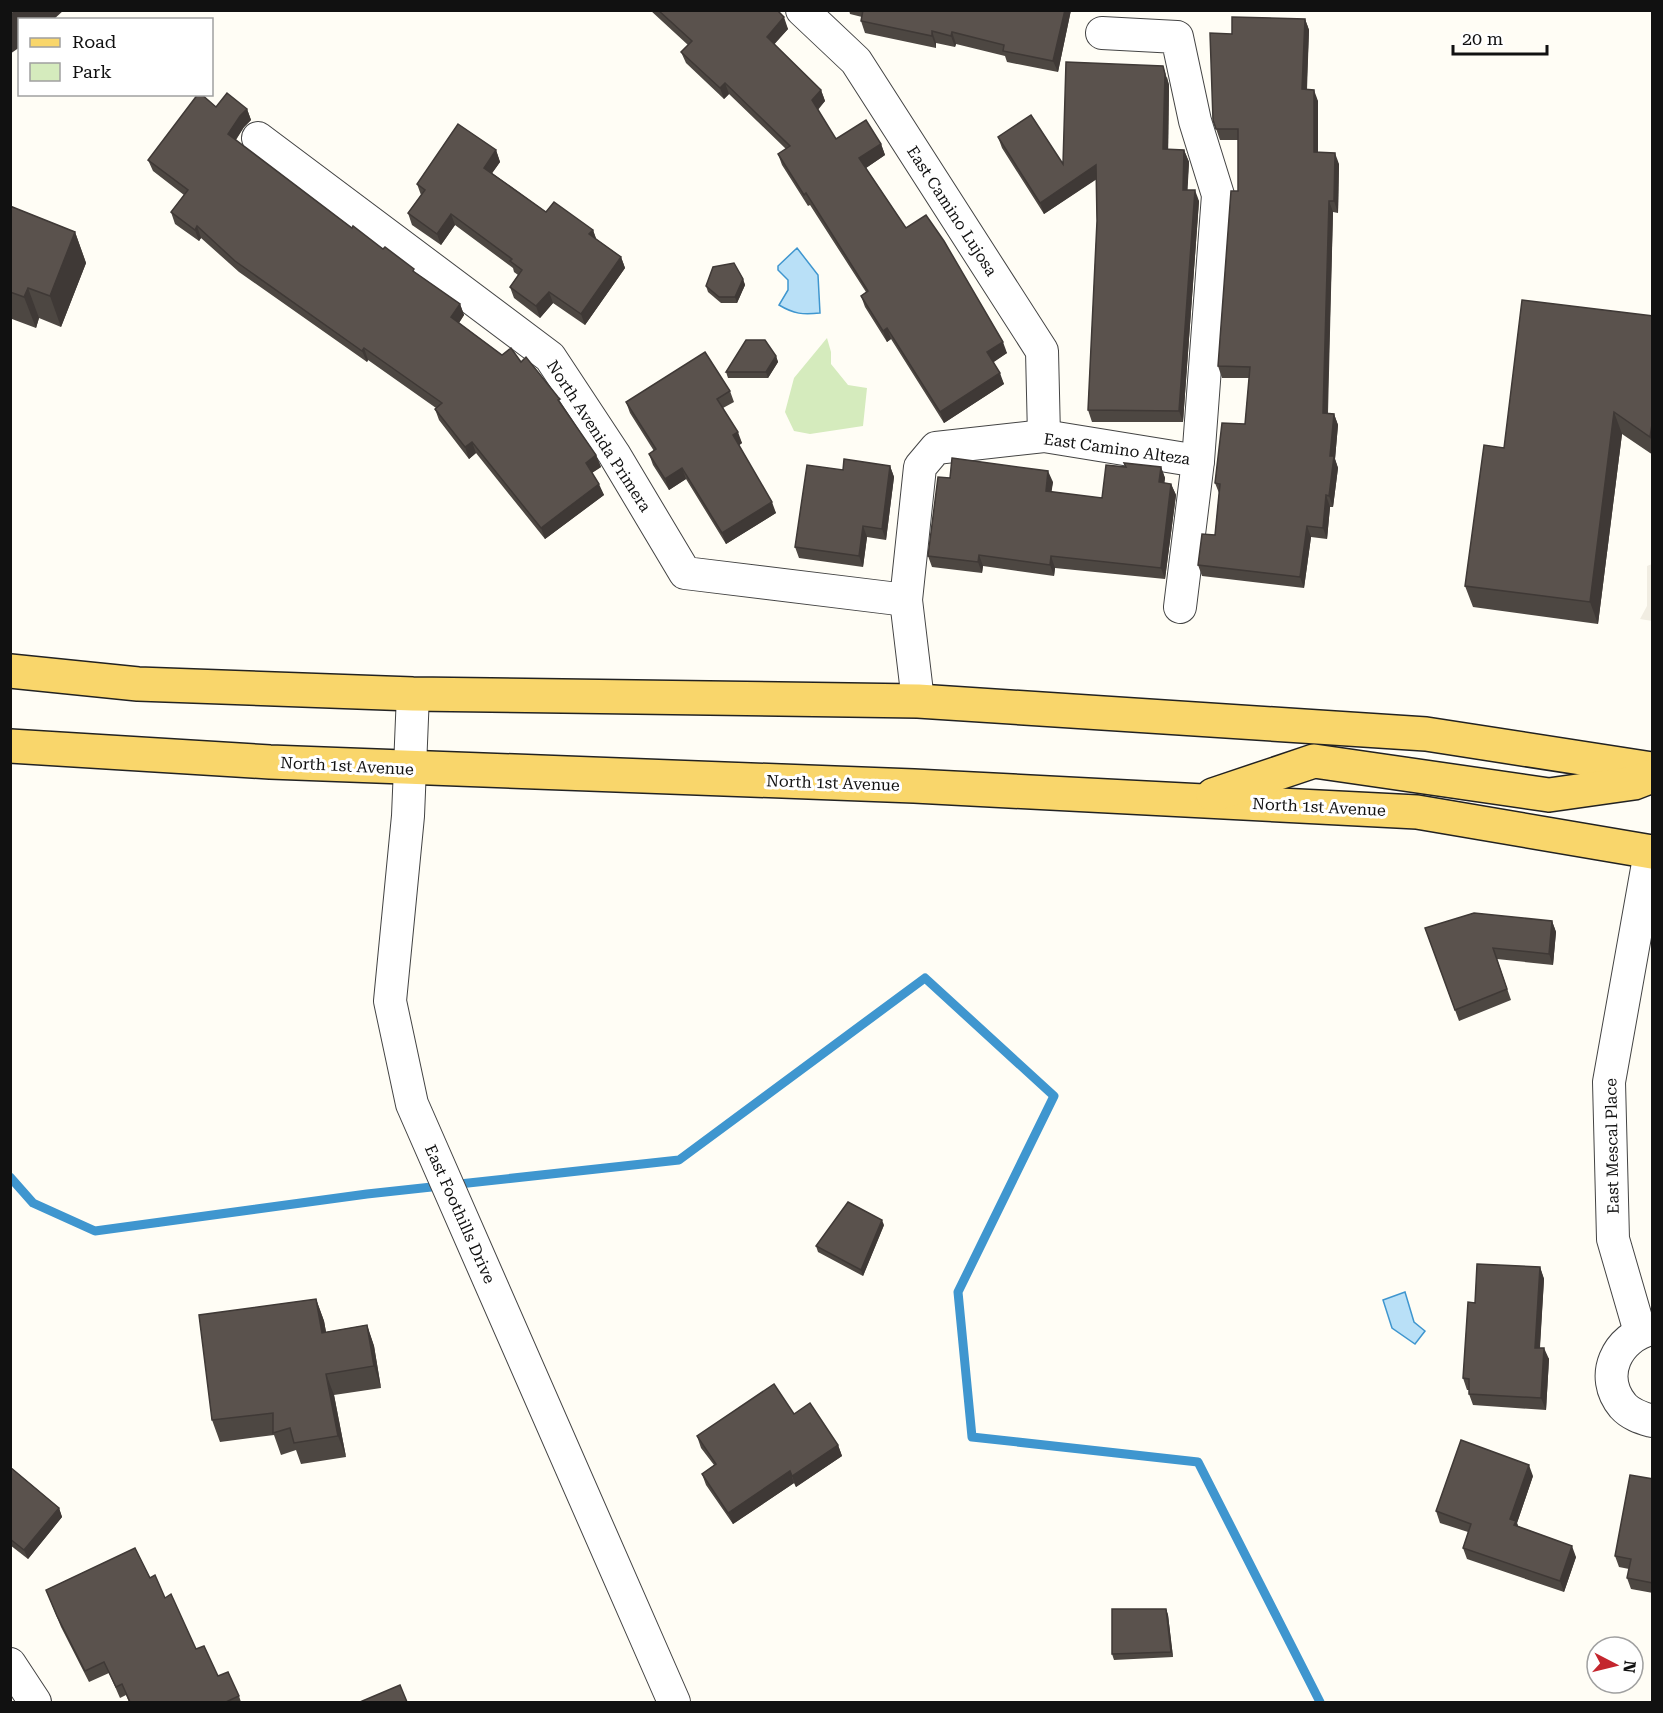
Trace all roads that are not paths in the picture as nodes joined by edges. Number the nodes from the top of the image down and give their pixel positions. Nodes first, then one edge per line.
1 (802, 10) edge
2 (1102, 33) dead end
3 (258, 138) dead end
4 (1044, 436) junction
5 (1198, 461) junction
6 (906, 600) junction
7 (1180, 607) dead end
8 (10, 671) edge
9 (413, 694) junction
10 (918, 701) junction
11 (10, 746) edge
12 (410, 769) junction
13 (1653, 769) edge
14 (1653, 776) edge
15 (1194, 801) junction
16 (1651, 852) edge
17 (1646, 1331) edge
18 (1653, 1421) edge
19 (10, 1664) edge
20 (36, 1702) edge
21 (675, 1702) edge

1 - 4 street, East Camino Lujosa
2 - 5 street, East Camino Alteza
3 - 6 street, North Avenida Primera
4 - 5 street, East Camino Alteza
4 - 6 street, East Camino Alteza
5 - 7 street, East Camino Alteza
6 - 10 street, East Camino Alteza
8 - 9 main road
9 - 10 main road
9 - 12 street, East Foothills Drive
10 - 13 main road
11 - 12 main road, North 1st Avenue
12 - 15 main road, North 1st Avenue
12 - 21 street, East Foothills Drive
14 - 15 main road
15 - 16 main road, North 1st Avenue
16 - 17 street, East Mescal Place
17 - 18 street, East Mescal Place
19 - 20 street

